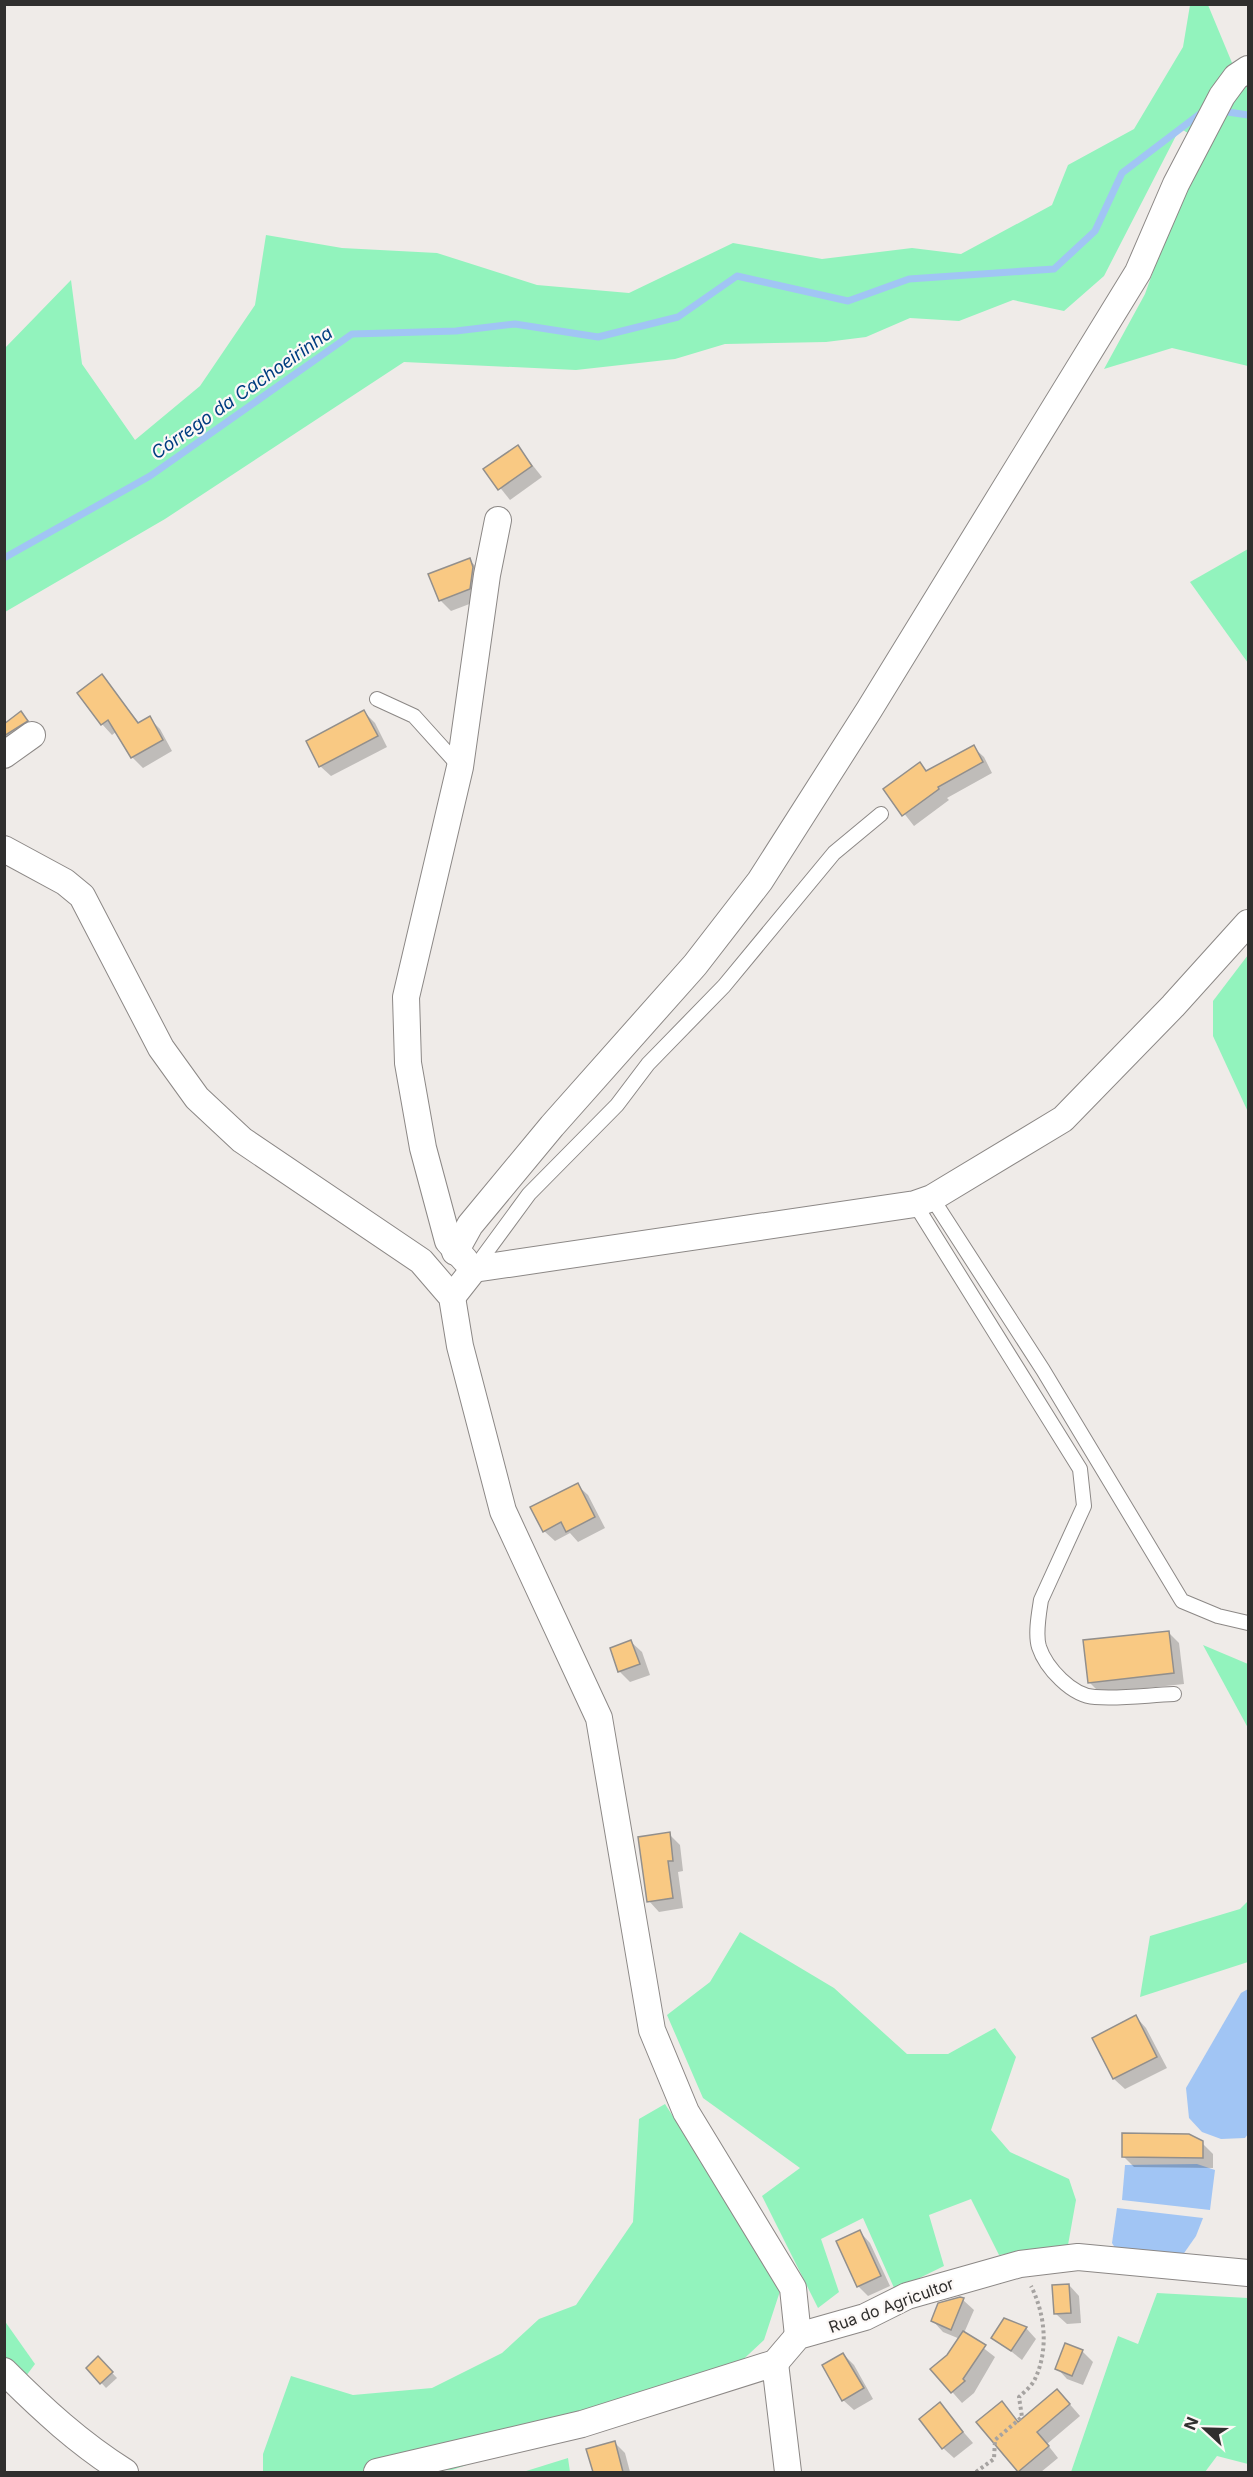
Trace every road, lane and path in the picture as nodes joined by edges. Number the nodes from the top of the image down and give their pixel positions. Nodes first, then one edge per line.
1 (1248, 69) edge
2 (498, 520) dead end
3 (377, 699) dead end
4 (32, 735) dead end
5 (4, 755) edge
6 (460, 767) junction
7 (881, 814) dead end
8 (4, 849) edge
9 (1248, 923) edge
10 (924, 1201) junction
11 (464, 1260) junction
12 (452, 1297) junction
13 (1248, 1623) edge
14 (1174, 1694) dead end
15 (1020, 2264) junction
16 (1248, 2273) edge
17 (798, 2336) junction
18 (775, 2363) junction
19 (4, 2371) edge
20 (125, 2472) edge
21 (377, 2472) edge
22 (788, 2472) edge
23 (976, 2472) edge

1 - 11 street
2 - 6 street
3 - 6 lane
4 - 5 street
6 - 11 street
7 - 11 lane
8 - 12 street
9 - 10 street
10 - 11 street
10 - 13 lane
10 - 14 lane
11 - 12 street
12 - 17 street
15 - 16 street, Rua do Agricultor
15 - 17 street, Rua do Agricultor
15 - 23 path
17 - 18 street
18 - 21 street
18 - 22 street
19 - 20 street

